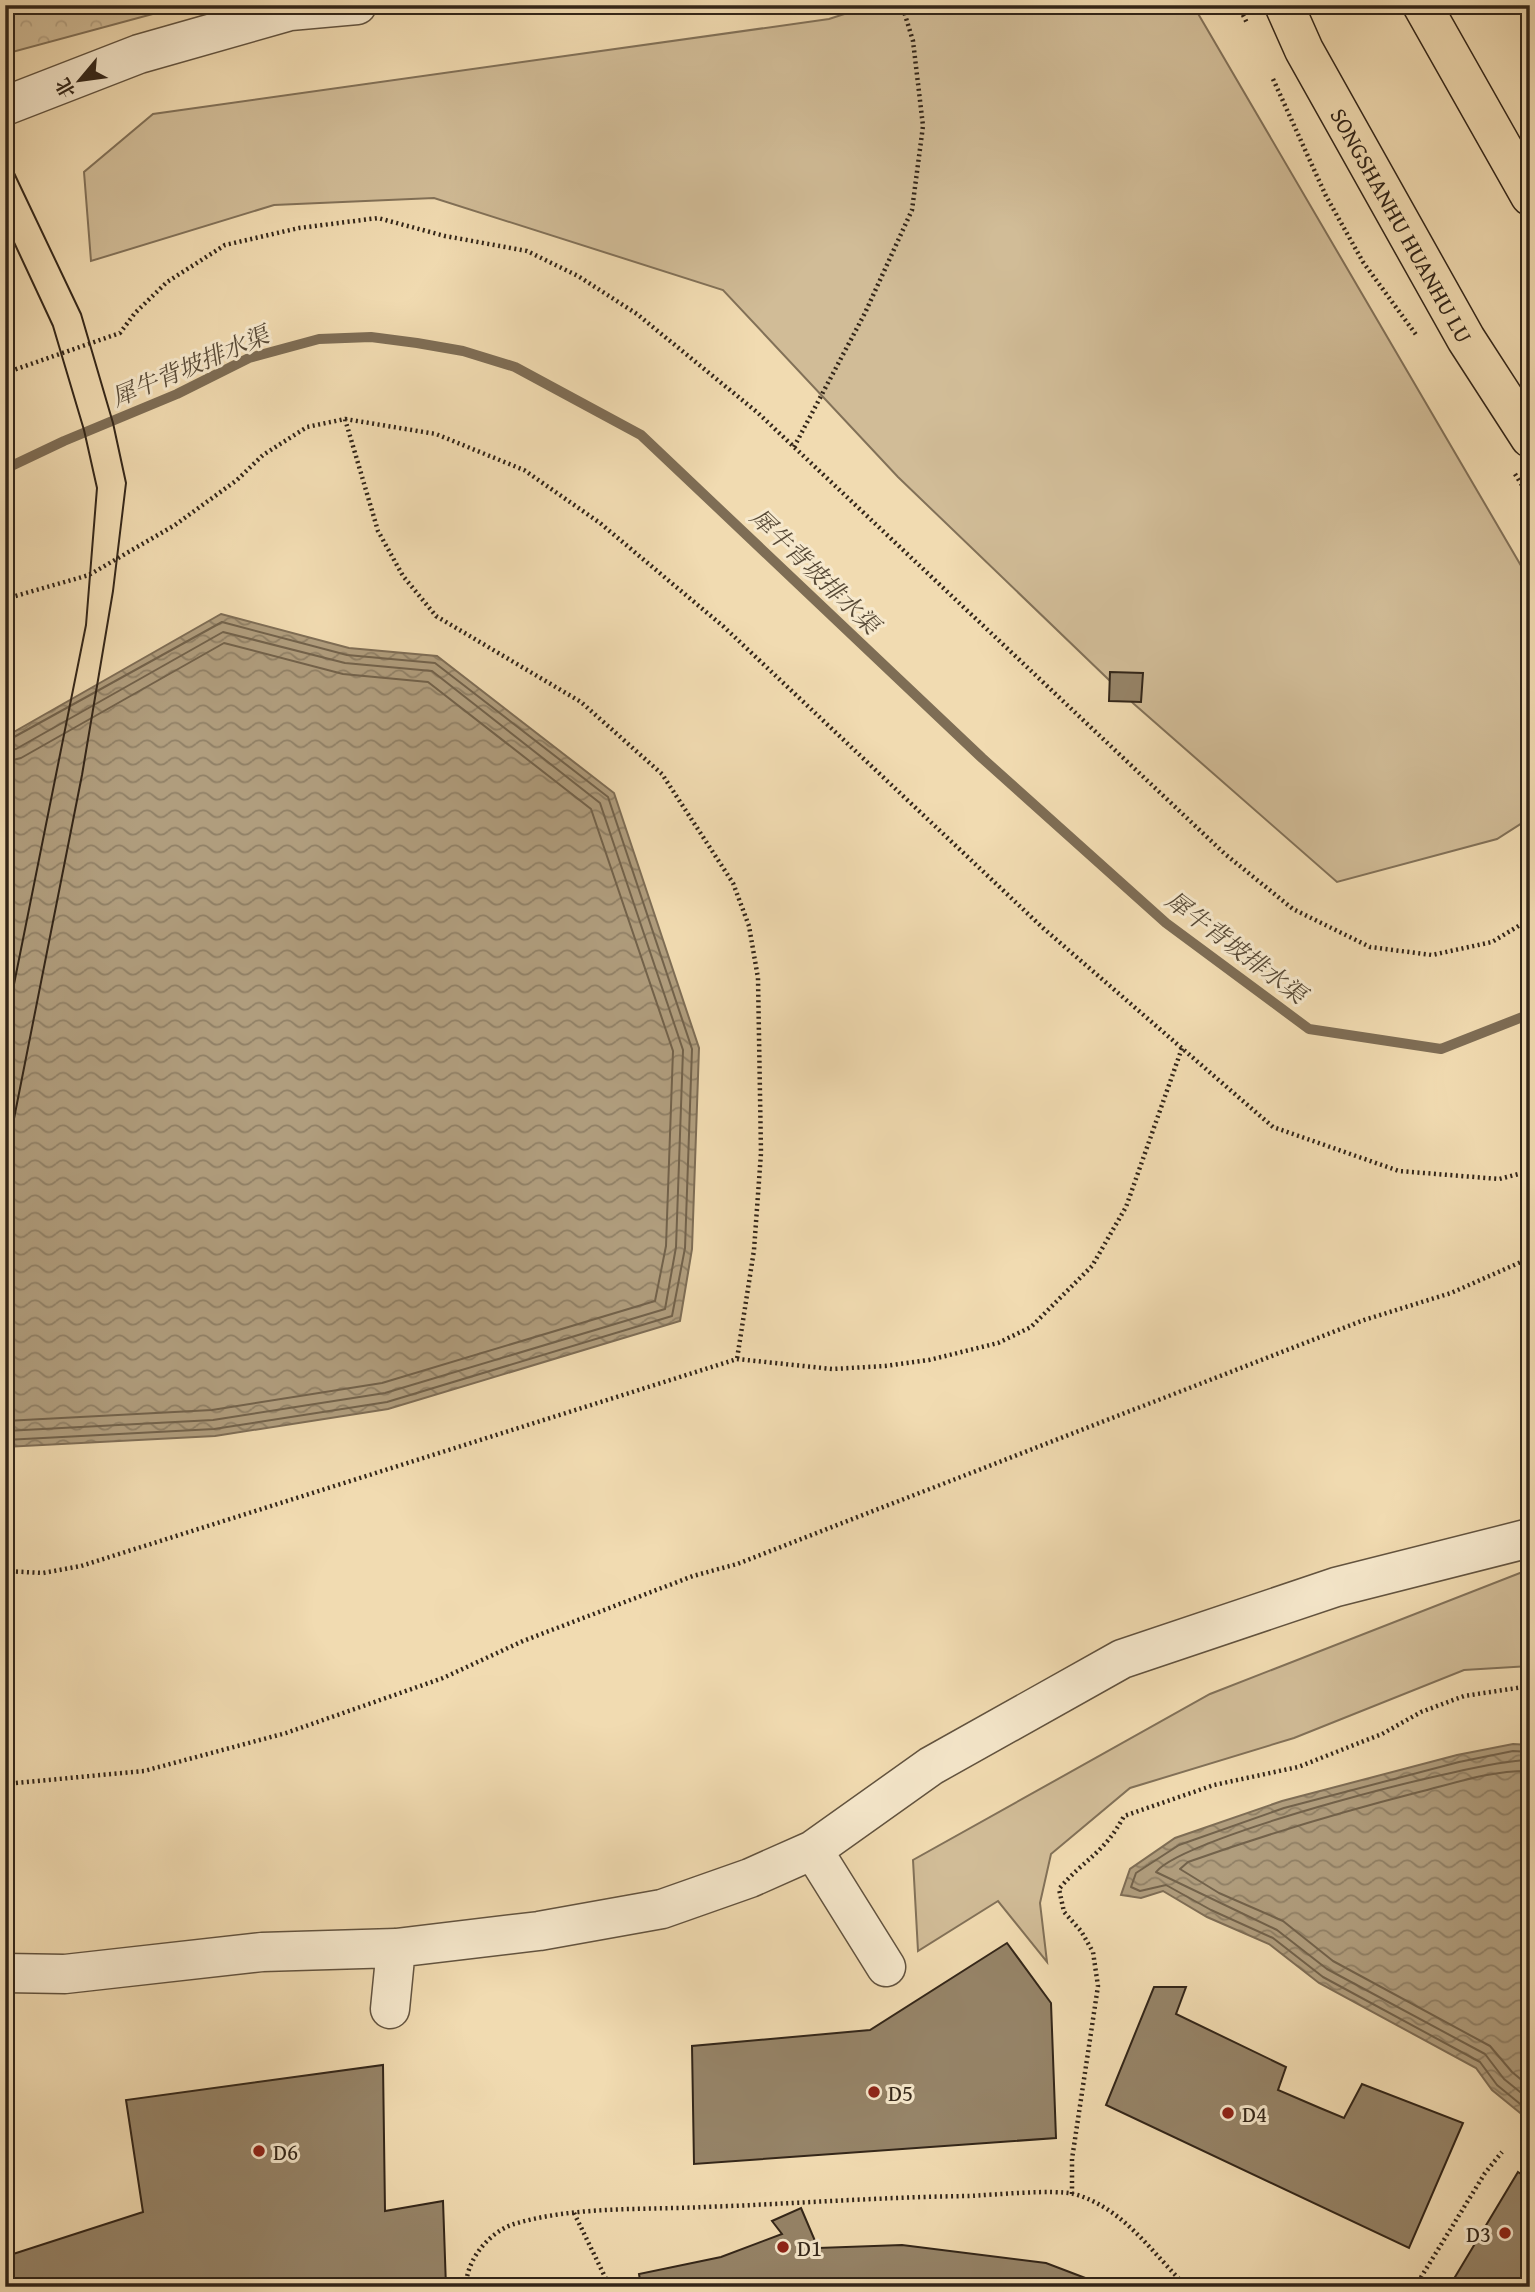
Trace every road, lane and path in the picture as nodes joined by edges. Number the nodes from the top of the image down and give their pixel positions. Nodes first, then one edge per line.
1 (357, 5) edge
2 (902, 5) edge
3 (1284, 5) edge
4 (1423, 5) edge
5 (5, 106) edge
6 (1530, 196) edge
7 (5, 373) edge
8 (345, 419) junction
9 (1530, 438) edge
10 (794, 447) junction
11 (5, 599) edge
12 (1530, 919) edge
13 (1182, 1048) junction
14 (1530, 1171) edge
15 (1530, 1258) edge
16 (737, 1359) junction
17 (1530, 1538) edge
18 (5, 1571) edge
19 (1530, 1686) edge
20 (5, 1784) edge
21 (813, 1850) junction
22 (396, 1948) junction
23 (886, 1967) dead end
24 (5, 1973) edge
25 (390, 2009) dead end
26 (1502, 2152) dead end
27 (1072, 2194) junction
28 (574, 2213) junction
29 (466, 2287) edge
30 (605, 2287) edge
31 (1187, 2287) edge
32 (1415, 2287) edge

1 - 5 street
2 - 10 path
3 - 9 main road, SONGSHANHU HUANHU LU
4 - 6 main road
7 - 10 path
8 - 11 path
8 - 13 path
8 - 16 path
10 - 12 path
13 - 14 path
13 - 16 path
15 - 20 path
16 - 18 path
17 - 21 street
19 - 27 path
21 - 22 street
21 - 23 street
22 - 24 street
22 - 25 street
26 - 32 path
27 - 28 path
27 - 31 path
28 - 29 path
28 - 30 path

